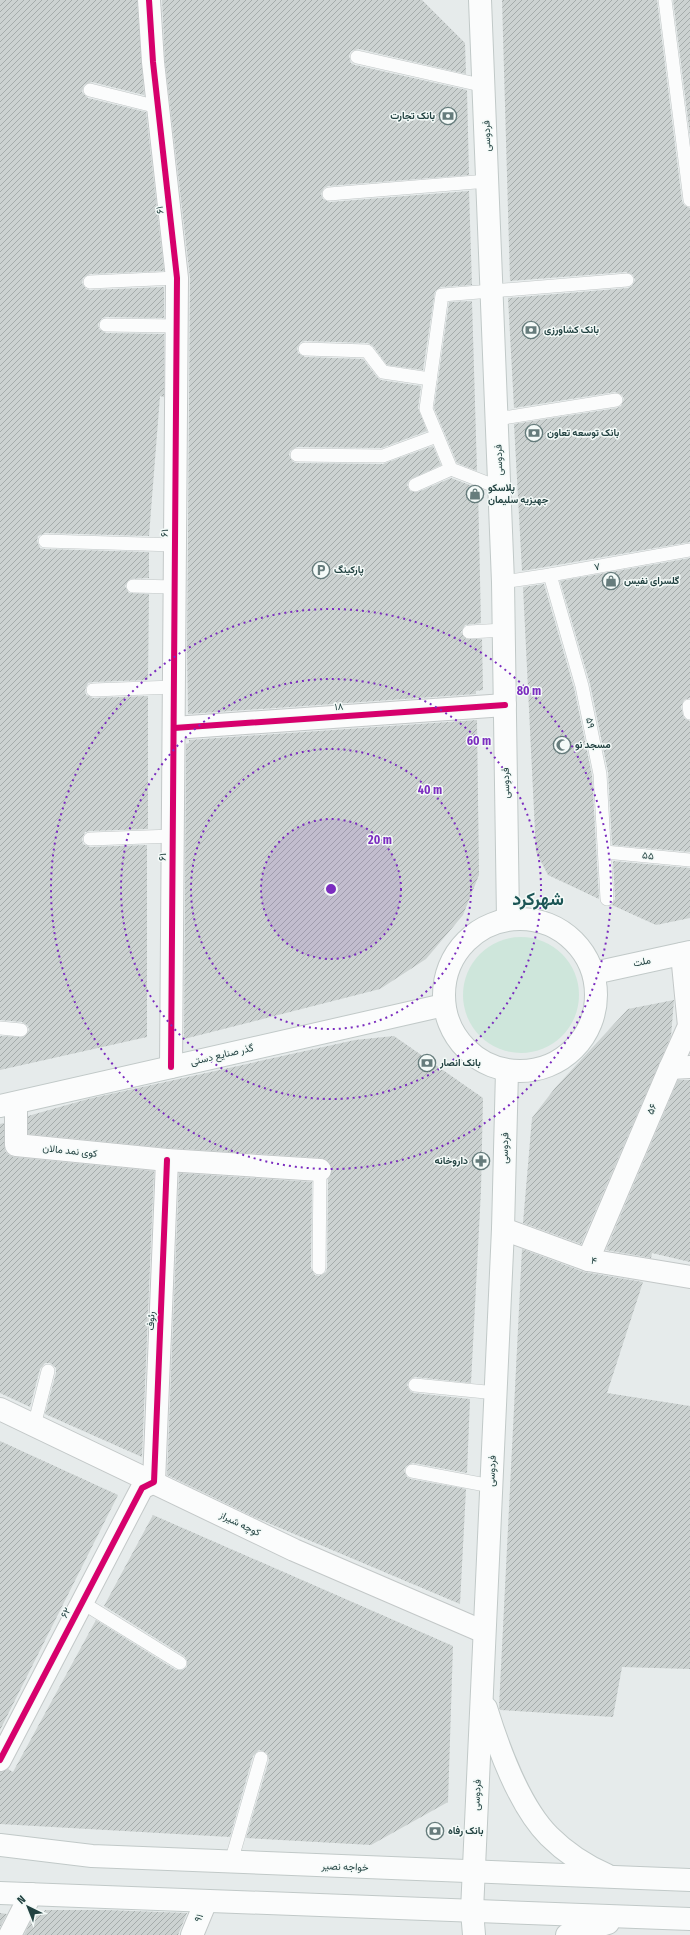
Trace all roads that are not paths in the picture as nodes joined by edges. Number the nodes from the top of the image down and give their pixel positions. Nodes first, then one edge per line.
1 (149, 0) edge
2 (665, 0) edge
3 (476, 4) edge
4 (357, 57) dead end
5 (485, 86) junction
6 (90, 90) dead end
7 (158, 107) junction
8 (488, 181) junction
9 (329, 194) dead end
10 (690, 200) edge
11 (177, 278) junction
12 (626, 280) dead end
13 (90, 282) dead end
14 (493, 292) junction
15 (106, 325) dead end
16 (177, 326) junction
17 (305, 348) dead end
18 (430, 379) junction
19 (616, 400) dead end
20 (497, 419) junction
21 (437, 436) junction
22 (298, 455) dead end
23 (451, 469) junction
24 (415, 485) dead end
25 (500, 488) junction
26 (45, 541) dead end
27 (175, 545) junction
28 (690, 550) edge
29 (550, 575) junction
30 (503, 582) junction
31 (133, 586) dead end
32 (175, 587) junction
33 (504, 630) junction
34 (469, 632) dead end
35 (174, 687) junction
36 (93, 690) dead end
37 (505, 705) junction
38 (174, 728) junction
39 (173, 836) junction
40 (90, 839) dead end
41 (605, 852) junction
42 (690, 860) edge
43 (607, 899) dead end
44 (508, 919) junction
45 (686, 953) edge
46 (594, 973) junction
47 (444, 1006) junction
48 (0, 1028) edge
49 (21, 1030) dead end
50 (171, 1067) junction
51 (680, 1068) edge
52 (507, 1071) junction
53 (8, 1105) edge
54 (167, 1160) junction
55 (320, 1170) joint
56 (503, 1229) junction
57 (588, 1260) junction
58 (319, 1268) dead end
59 (690, 1277) edge
60 (48, 1371) dead end
61 (415, 1385) dead end
62 (496, 1393) junction
63 (0, 1409) edge
64 (34, 1426) junction
65 (412, 1471) dead end
66 (154, 1482) junction
67 (491, 1486) junction
68 (83, 1603) junction
69 (484, 1632) junction
70 (180, 1663) dead end
71 (482, 1695) junction
72 (261, 1758) dead end
73 (0, 1760) edge
74 (0, 1845) edge
75 (231, 1862) junction
76 (474, 1872) junction
77 (612, 1877) junction
78 (690, 1880) edge
79 (0, 1893) edge
80 (30, 1894) junction
81 (206, 1901) junction
82 (472, 1911) junction
83 (626, 1917) junction
84 (690, 1920) edge
85 (10, 1935) edge
86 (192, 1935) edge
87 (467, 1935) edge
88 (474, 1935) edge
89 (567, 1935) edge

1 - 7 main road, ۶۱
2 - 10 lane
3 - 5 main road, فردوسی
4 - 5 lane
5 - 8 main road, فردوسی
6 - 7 lane
7 - 11 main road, ۶۱
8 - 9 lane
8 - 14 main road, فردوسی
11 - 13 lane
11 - 16 main road, ۶۱
12 - 14 lane
14 - 18 lane
14 - 20 main road, فردوسی
15 - 16 lane
16 - 27 main road, ۶۱
17 - 18 lane
18 - 21 lane
19 - 20 lane
20 - 25 main road, فردوسی
21 - 22 lane
21 - 23 lane
23 - 24 lane
23 - 25 lane
25 - 30 main road, فردوسی
26 - 27 lane
27 - 32 main road, ۶۱
28 - 29 lane, ۷
29 - 30 lane, ۷
29 - 41 lane, ۵۹
30 - 33 main road, فردوسی
31 - 32 lane
32 - 35 main road, ۶۱
33 - 34 lane
33 - 37 main road, فردوسی
35 - 36 lane
35 - 38 main road, ۶۱
37 - 38 main road, ۱۸
37 - 44 main road, فردوسی
38 - 39 main road, ۶۱
39 - 40 lane
39 - 50 main road, ۶۱
41 - 42 lane, ۵۵
41 - 43 lane, ۵۹
44 - 46 main road
44 - 47 main road
45 - 46 main road, ملت
45 - 51 main road, ۵۶
46 - 52 main road
47 - 50 main road, گذر صنایع دستی
47 - 52 main road
48 - 49 lane
50 - 53 main road, گذر صنایع دستی
51 - 57 main road, ۵۶
52 - 56 main road, فردوسی
53 - 54 main road, کوی نمد مالان
54 - 55 main road
54 - 66 main road, رئوف
55 - 58 lane
56 - 57 main road, ۴
56 - 62 main road, فردوسی
57 - 59 main road, ۴
60 - 64 lane
61 - 62 lane
62 - 67 main road, فردوسی
63 - 64 main road, کوچه شیراز
64 - 66 main road, کوچه شیراز
65 - 67 lane
66 - 68 main road, ۶۲
66 - 69 main road, کوچه شیراز
67 - 69 main road, فردوسی
68 - 70 lane
68 - 73 main road, ۶۲
69 - 71 main road, فردوسی
71 - 76 main road, فردوسی
71 - 77 main road
72 - 75 lane
74 - 75 main road, خواجه نصیر
75 - 76 main road, خواجه نصیر
76 - 77 main road, خواجه نصیر
76 - 82 main road, فردوسی
77 - 78 main road, خواجه نصیر
79 - 80 main road
80 - 81 main road
80 - 85 main road
81 - 82 main road
81 - 86 main road, ۹۱
82 - 83 main road
82 - 87 main road
82 - 88 main road
83 - 84 main road
83 - 89 main road

